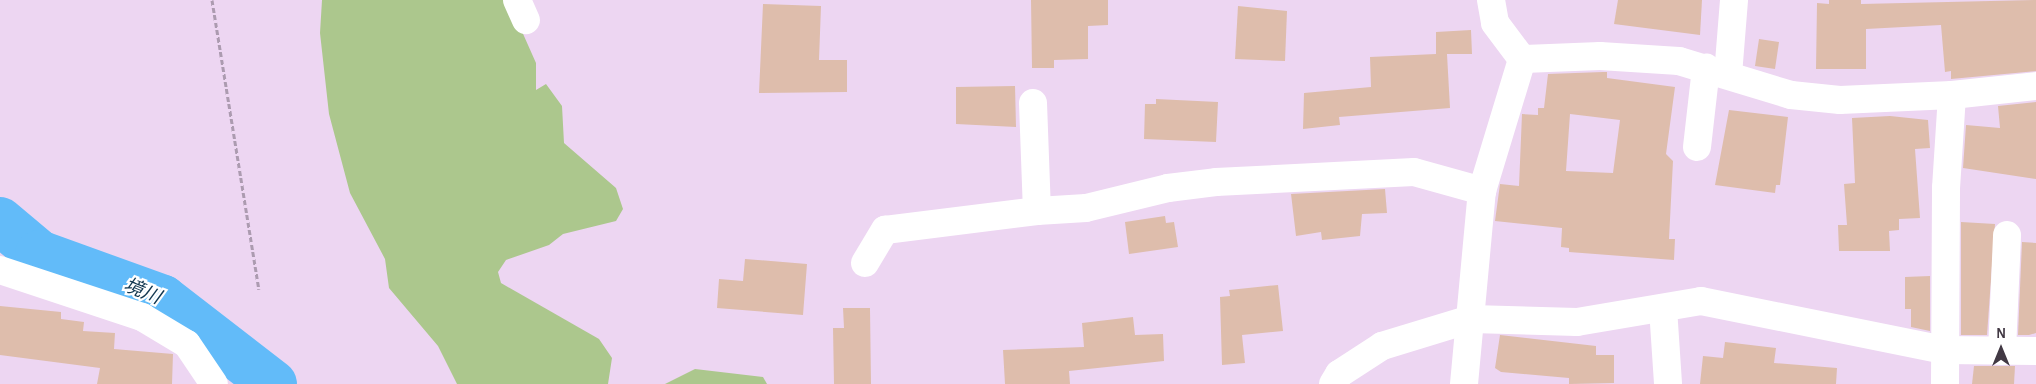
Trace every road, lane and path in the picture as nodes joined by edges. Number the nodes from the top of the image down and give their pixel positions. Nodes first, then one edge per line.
1 (212, 0) edge
2 (1491, 0) edge
3 (1734, 0) edge
4 (1522, 59) junction
5 (1716, 72) junction
6 (2036, 86) edge
7 (1952, 95) junction
8 (1033, 103) dead end
9 (1697, 147) dead end
10 (1482, 191) junction
11 (1037, 211) junction
12 (2007, 235) dead end
13 (865, 263) dead end
14 (0, 270) edge
15 (259, 290) dead end
16 (1663, 308) junction
17 (1471, 319) junction
18 (1945, 350) junction
19 (2002, 351) junction
20 (2036, 351) edge
21 (214, 384) edge
22 (1333, 384) edge
23 (1464, 384) edge
24 (1668, 384) edge
25 (1945, 384) edge

1 - 15 path
2 - 4 street
3 - 5 street
4 - 5 street
4 - 10 street
5 - 7 street
5 - 9 street
6 - 7 street
7 - 18 street
8 - 11 street
10 - 11 street
10 - 17 street
11 - 13 street
12 - 19 street
14 - 21 street
16 - 17 street
16 - 18 street
16 - 24 street
17 - 22 street
17 - 23 street
18 - 19 street
18 - 25 street
19 - 20 street

